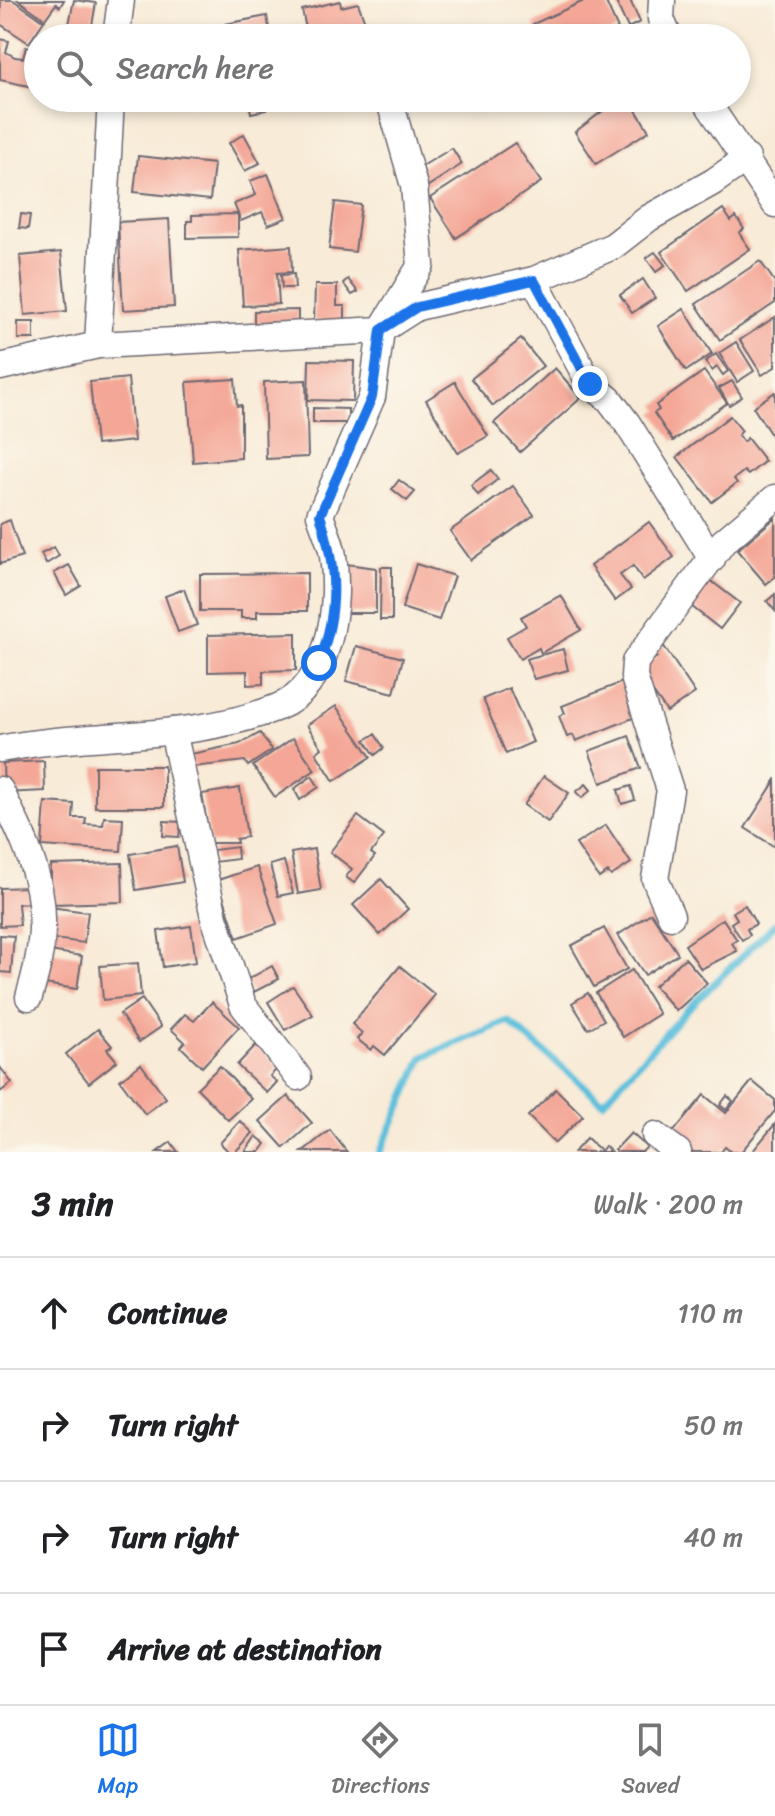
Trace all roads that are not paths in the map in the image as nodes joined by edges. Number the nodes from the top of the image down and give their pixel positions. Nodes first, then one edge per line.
1 (121, 0) edge
2 (642, 0) edge
3 (664, 19) edge
4 (118, 24) edge
5 (110, 112) edge
6 (393, 112) edge
7 (714, 112) edge
8 (747, 158) junction
9 (775, 204) edge
10 (534, 280) junction
11 (381, 330) junction
12 (98, 345) junction
13 (0, 367) edge
14 (775, 498) edge
15 (712, 559) junction
16 (173, 731) junction
17 (0, 749) edge
18 (0, 790) edge
19 (671, 916) dead end
20 (29, 997) dead end
21 (298, 1077) dead end
22 (655, 1135) dead end
23 (678, 1152) edge

1 - 4 street
2 - 3 street
5 - 12 street
6 - 11 street
7 - 8 street
8 - 9 street
8 - 10 street
10 - 11 street
10 - 15 street
11 - 12 street
11 - 16 street
12 - 13 street
14 - 15 street
15 - 19 street
16 - 17 street
16 - 21 street
18 - 20 street
22 - 23 street

